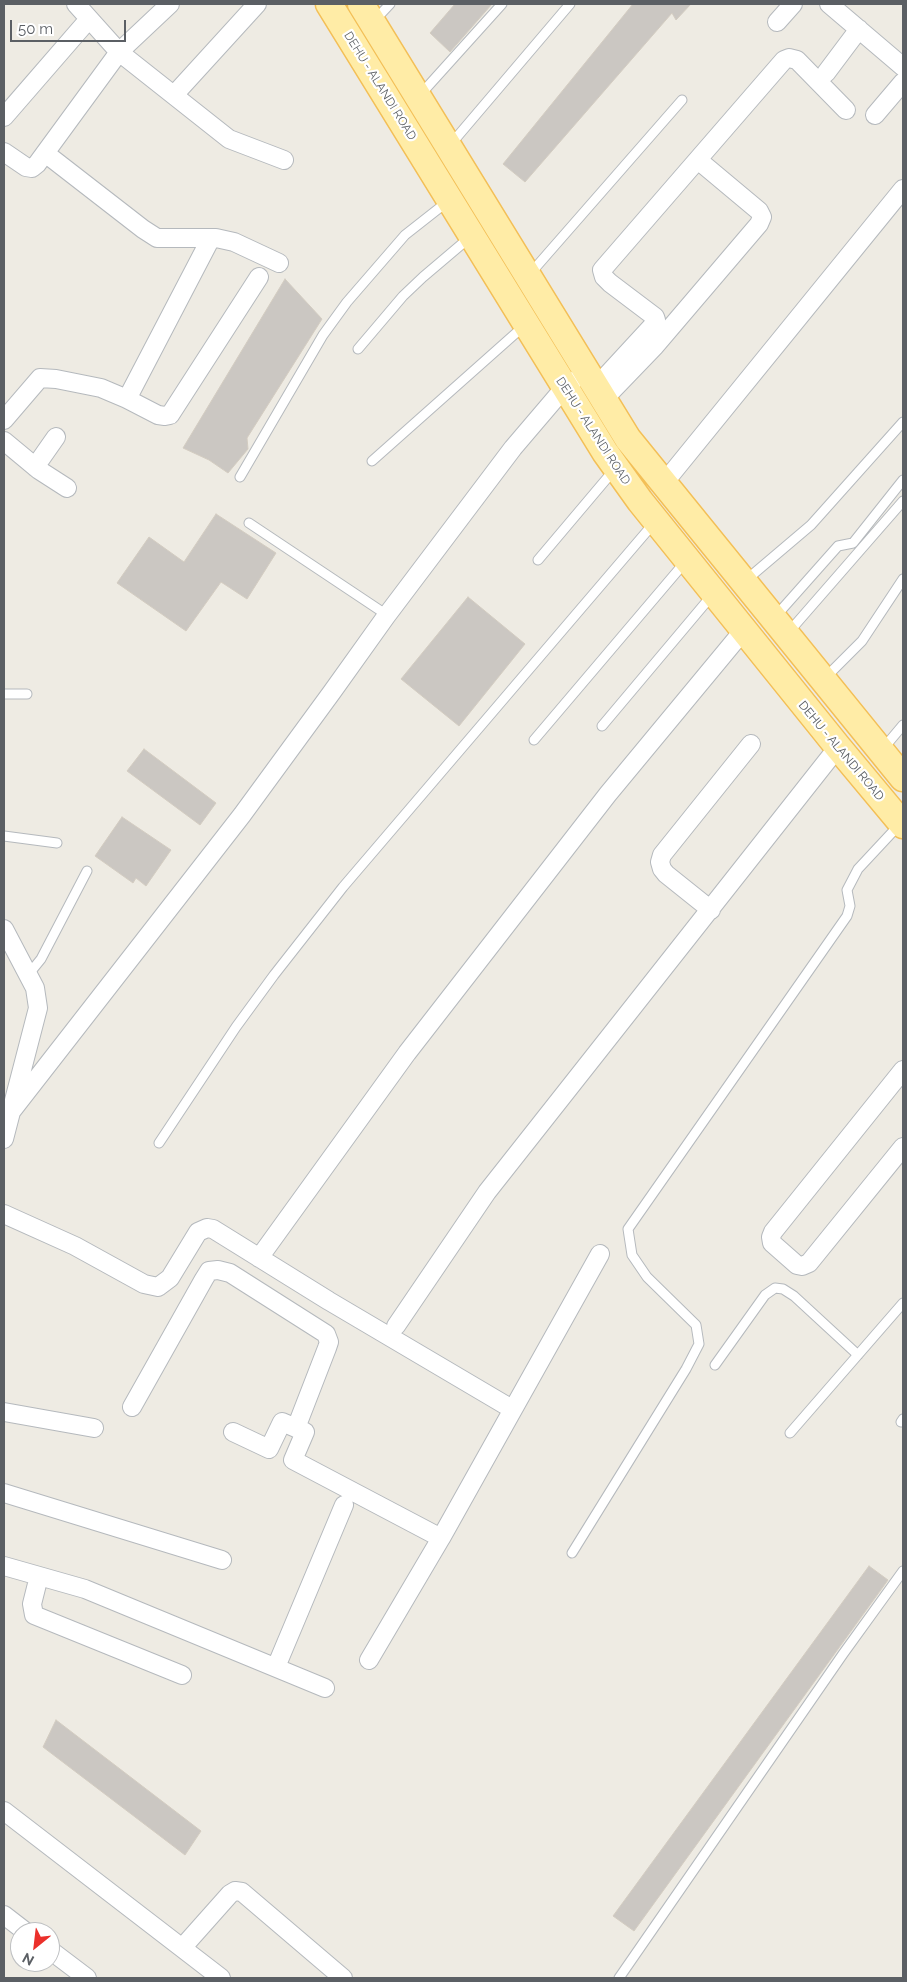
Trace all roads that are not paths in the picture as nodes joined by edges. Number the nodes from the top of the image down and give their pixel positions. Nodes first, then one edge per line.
1 (76, 4) edge
2 (170, 4) edge
3 (257, 4) edge
4 (329, 4) edge
5 (502, 4) edge
6 (570, 4) edge
7 (793, 4) edge
8 (829, 4) edge
9 (375, 10) edge
10 (89, 19) junction
11 (777, 22) dead end
12 (859, 30) junction
13 (120, 52) junction
14 (903, 67) edge
15 (826, 73) dead end
16 (903, 82) edge
17 (174, 96) junction
18 (418, 97) junction
19 (682, 100) dead end
20 (846, 110) dead end
21 (875, 114) dead end
22 (4, 117) edge
23 (449, 146) junction
24 (4, 152) edge
25 (45, 153) junction
26 (284, 160) dead end
27 (698, 160) junction
28 (903, 190) edge
29 (450, 200) junction
30 (472, 236) junction
31 (212, 238) junction
32 (279, 263) dead end
33 (259, 276) dead end
34 (528, 277) junction
35 (526, 324) junction
36 (358, 349) dead end
37 (565, 387) junction
38 (595, 387) junction
39 (127, 399) junction
40 (4, 420) edge
41 (903, 422) edge
42 (56, 438) dead end
43 (4, 441) edge
44 (372, 461) dead end
45 (35, 467) junction
46 (616, 467) junction
47 (240, 477) dead end
48 (903, 480) edge
49 (664, 483) junction
50 (67, 488) dead end
51 (903, 501) edge
52 (656, 521) junction
53 (249, 523) dead end
54 (538, 560) dead end
55 (687, 560) junction
56 (903, 579) edge
57 (744, 582) junction
58 (714, 593) junction
59 (387, 614) junction
60 (780, 627) junction
61 (743, 631) junction
62 (823, 680) junction
63 (4, 694) edge
64 (27, 694) dead end
65 (903, 725) edge
66 (602, 726) dead end
67 (534, 740) dead end
68 (751, 744) dead end
69 (838, 748) junction
70 (881, 751) junction
71 (903, 778) edge
72 (903, 823) edge
73 (4, 836) edge
74 (57, 843) dead end
75 (87, 871) dead end
76 (711, 910) junction
77 (4, 929) edge
78 (28, 975) junction
79 (903, 1070) edge
80 (10, 1113) junction
81 (4, 1139) edge
82 (159, 1143) dead end
83 (903, 1147) edge
84 (4, 1214) edge
85 (600, 1254) dead end
86 (259, 1258) junction
87 (903, 1303) edge
88 (396, 1326) dead end
89 (858, 1355) junction
90 (714, 1365) dead end
91 (132, 1408) dead end
92 (512, 1409) junction
93 (4, 1412) edge
94 (94, 1428) dead end
95 (296, 1428) junction
96 (233, 1432) dead end
97 (790, 1433) dead end
98 (4, 1492) edge
99 (344, 1504) dead end
100 (441, 1538) junction
101 (572, 1553) dead end
102 (222, 1560) dead end
103 (4, 1566) edge
104 (903, 1571) edge
105 (39, 1576) junction
106 (369, 1660) dead end
107 (276, 1667) junction
108 (182, 1675) dead end
109 (326, 1688) dead end
110 (4, 1811) edge
111 (182, 1948) junction
112 (60, 1958) edge
113 (87, 1978) edge
114 (221, 1978) edge
115 (343, 1978) edge
116 (619, 1978) edge

1 - 10 street
2 - 13 street
3 - 17 street
4 - 29 main road, DEHU - ALANDI ROAD
5 - 18 lane
6 - 23 lane
7 - 11 street
8 - 12 street
9 - 18 main road, DEHU - ALANDI ROAD
10 - 13 street
10 - 22 street
12 - 14 street
12 - 15 street
13 - 17 street
13 - 25 street
16 - 21 street
17 - 26 street
18 - 23 main road, DEHU - ALANDI ROAD
19 - 34 lane
20 - 27 street
23 - 34 main road, DEHU - ALANDI ROAD
24 - 25 street
25 - 31 street
27 - 38 street
27 - 38 street
28 - 49 street
29 - 30 main road, DEHU - ALANDI ROAD
29 - 47 lane
30 - 35 main road, DEHU - ALANDI ROAD
30 - 36 lane
31 - 32 street
31 - 39 street
33 - 39 street
34 - 38 main road, DEHU - ALANDI ROAD
35 - 37 main road, DEHU - ALANDI ROAD
35 - 44 lane
37 - 38 street
37 - 46 main road, DEHU - ALANDI ROAD
37 - 59 street
38 - 49 main road, DEHU - ALANDI ROAD
39 - 40 street
41 - 57 lane
42 - 45 street
43 - 45 street
45 - 50 street
46 - 52 main road, DEHU - ALANDI ROAD
46 - 54 lane
48 - 60 lane
49 - 57 main road, DEHU - ALANDI ROAD
51 - 60 lane
52 - 55 main road, DEHU - ALANDI ROAD
52 - 82 lane
53 - 59 lane
55 - 58 main road, DEHU - ALANDI ROAD
55 - 67 lane
56 - 62 lane
57 - 60 main road, DEHU - ALANDI ROAD
58 - 61 main road, DEHU - ALANDI ROAD
58 - 66 lane
59 - 80 street
60 - 62 main road, DEHU - ALANDI ROAD
61 - 69 main road, DEHU - ALANDI ROAD
61 - 86 street
62 - 70 main road, DEHU - ALANDI ROAD
63 - 64 lane
65 - 70 lane
68 - 76 street
69 - 72 main road, DEHU - ALANDI ROAD
69 - 76 street
70 - 71 main road, DEHU - ALANDI ROAD
72 - 101 lane
73 - 74 lane
75 - 78 lane
76 - 88 street
77 - 78 street
78 - 80 street
79 - 83 street
80 - 81 street
84 - 86 street
85 - 92 street
86 - 92 street
87 - 89 lane
89 - 90 lane
89 - 97 lane
91 - 95 street
92 - 100 street
93 - 94 street
95 - 96 street
95 - 100 street
98 - 102 street
99 - 107 street
100 - 106 street
103 - 105 street
104 - 116 lane
105 - 107 street
105 - 108 street
107 - 109 street
110 - 111 street
111 - 114 street
111 - 115 street
112 - 113 street

